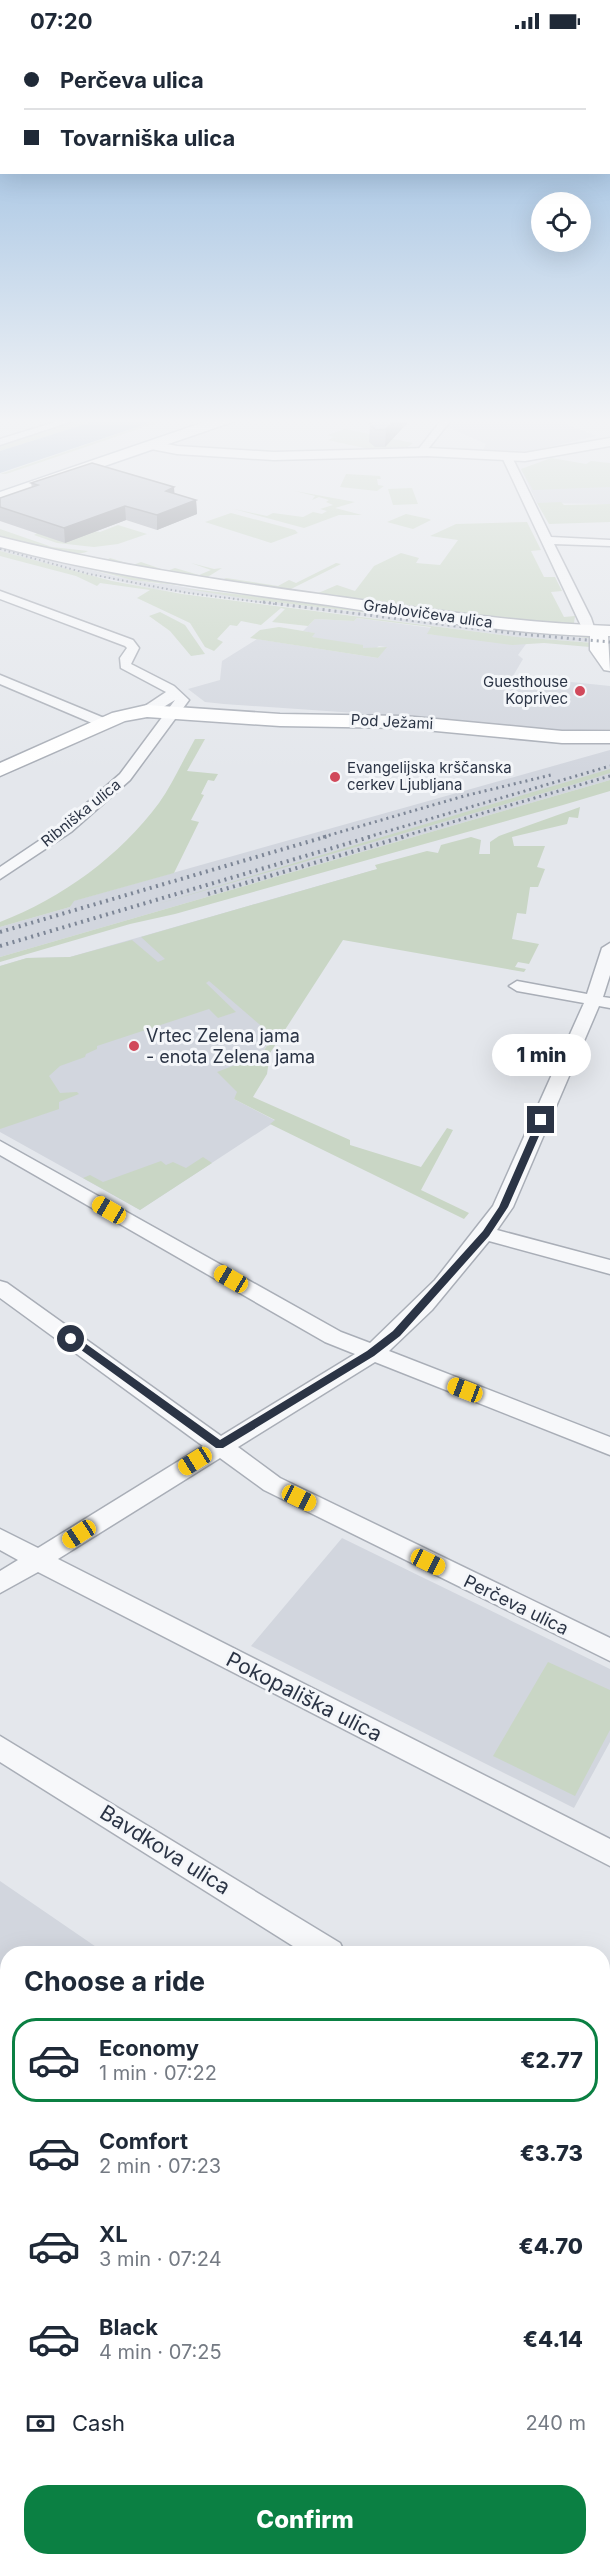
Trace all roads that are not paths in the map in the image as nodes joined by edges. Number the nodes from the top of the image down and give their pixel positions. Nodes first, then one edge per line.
1 (545, 536) edge
2 (547, 540) junction
3 (0, 542) edge
4 (610, 543) edge
5 (0, 595) edge
6 (599, 631) edge
7 (610, 666) edge
8 (0, 679) edge
9 (175, 692) junction
10 (147, 711) junction
11 (175, 712) junction
12 (104, 723) junction
13 (610, 737) edge
14 (0, 770) edge
15 (0, 874) edge
16 (610, 948) edge
17 (517, 986) dead end
18 (602, 1001) edge
19 (0, 1147) edge
20 (486, 1234) junction
21 (610, 1267) edge
22 (0, 1288) edge
23 (371, 1354) junction
24 (219, 1445) junction
25 (610, 1446) edge
26 (0, 1538) edge
27 (37, 1560) junction
28 (0, 1583) edge
29 (610, 1650) edge
30 (0, 1748) edge
31 (610, 1852) edge
32 (319, 1946) edge

1 - 2 street
2 - 4 street
2 - 6 street
3 - 6 street, Grablovičeva ulica
5 - 9 street
6 - 7 street
8 - 12 street
9 - 10 street
9 - 11 street
10 - 11 street, Pod Ježami
10 - 12 street, Pod Ježami
11 - 13 street, Pod Ježami
11 - 15 street, Ribniška ulica
12 - 14 street, Pod Ježami
16 - 18 street
17 - 18 street
18 - 20 street
19 - 23 street
20 - 21 street
20 - 23 street
22 - 24 street, Perčeva ulica
23 - 24 street
23 - 25 street
24 - 27 street
24 - 29 street, Perčeva ulica
26 - 27 street, Pokopališka ulica
27 - 28 street
27 - 31 street, Pokopališka ulica
30 - 32 street, Bavdkova ulica

